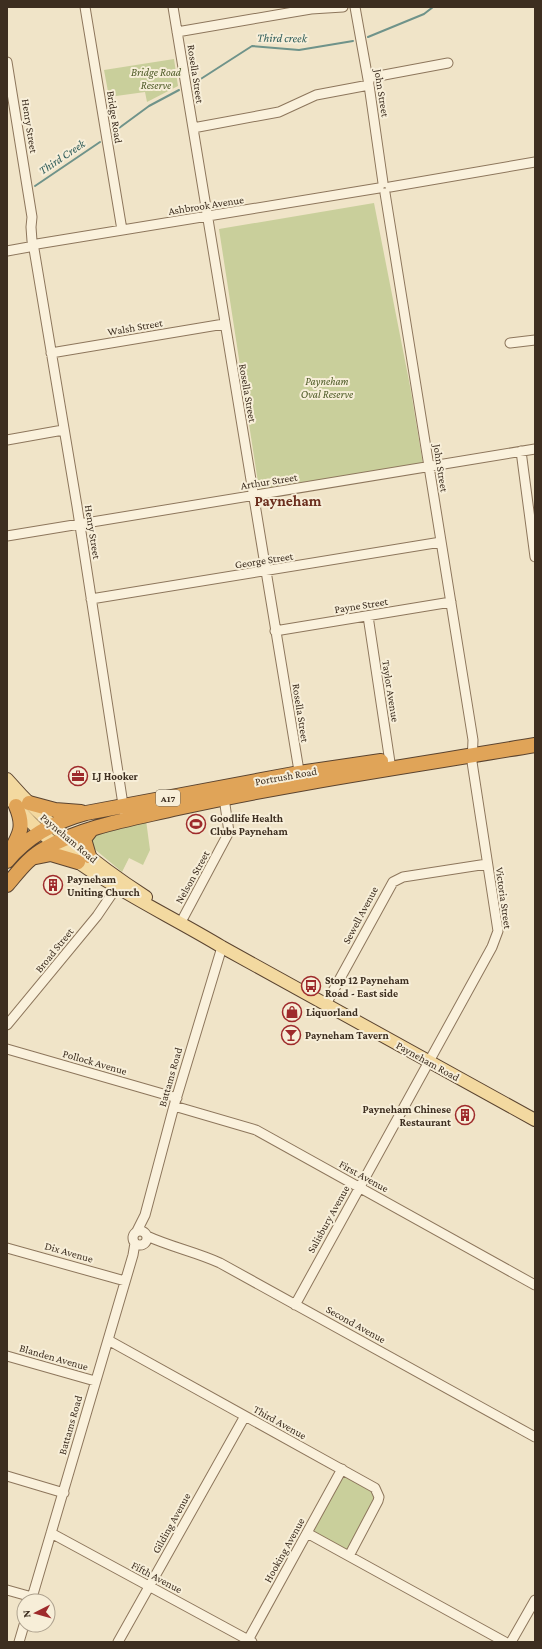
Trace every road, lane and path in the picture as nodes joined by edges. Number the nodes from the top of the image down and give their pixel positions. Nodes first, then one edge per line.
1 (85, 7) edge
2 (173, 7) edge
3 (343, 7) edge
4 (355, 7) edge
5 (177, 32) junction
6 (7, 62) edge
7 (448, 63) dead end
8 (369, 82) junction
9 (193, 128) junction
10 (535, 162) edge
11 (384, 188) junction
12 (207, 217) junction
13 (122, 230) junction
14 (33, 245) junction
15 (7, 251) edge
16 (224, 324) junction
17 (535, 340) edge
18 (510, 343) dead end
19 (51, 353) junction
20 (63, 430) junction
21 (7, 440) edge
22 (535, 449) edge
23 (521, 451) junction
24 (428, 466) junction
25 (254, 495) junction
26 (80, 524) junction
27 (7, 536) edge
28 (441, 542) junction
29 (535, 557) edge
30 (266, 572) junction
31 (91, 599) junction
32 (451, 602) junction
33 (368, 616) junction
34 (275, 631) junction
35 (535, 735) edge
36 (535, 745) edge
37 (472, 751) junction
38 (390, 764) junction
39 (300, 778) junction
40 (7, 779) edge
41 (7, 795) edge
42 (224, 798) junction
43 (22, 804) junction
44 (86, 813) junction
45 (125, 813) junction
46 (47, 830) junction
47 (91, 830) junction
48 (61, 841) junction
49 (7, 857) edge
50 (31, 858) junction
51 (84, 859) junction
52 (7, 861) edge
53 (488, 864) junction
54 (7, 885) edge
55 (116, 888) junction
56 (178, 921) junction
57 (222, 947) junction
58 (326, 1004) junction
59 (7, 1026) edge
60 (7, 1049) edge
61 (430, 1062) junction
62 (175, 1102) junction
63 (535, 1120) edge
64 (360, 1188) junction
65 (142, 1238) junction
66 (7, 1248) edge
67 (125, 1281) junction
68 (535, 1285) edge
69 (295, 1305) junction
70 (108, 1340) junction
71 (7, 1356) edge
72 (95, 1381) junction
73 (245, 1416) junction
74 (535, 1437) edge
75 (342, 1469) junction
76 (7, 1476) edge
77 (64, 1493) junction
78 (307, 1532) junction
79 (51, 1533) junction
80 (349, 1556) junction
81 (150, 1586) junction
82 (34, 1593) edge
83 (535, 1600) edge
84 (249, 1641) edge
85 (118, 1642) edge
86 (504, 1642) edge
87 (511, 1642) edge

1 - 13 street, Bridge Road
2 - 5 street, Rosella Street
3 - 5 street
4 - 8 street, John Street
5 - 9 street, Rosella Street
6 - 14 street, Henry Street
7 - 8 street
8 - 9 street
8 - 11 street, John Street
9 - 12 street, Rosella Street
10 - 11 street, Ashbrook Avenue
11 - 12 street, Ashbrook Avenue
11 - 24 street, John Street
12 - 13 street, Ashbrook Avenue
12 - 16 street, Rosella Street
13 - 14 street, Ashbrook Avenue
14 - 15 street, Ashbrook Avenue
14 - 19 street, Henry Street
16 - 19 street, Walsh Street
16 - 25 street, Rosella Street
17 - 18 street
19 - 20 street, Henry Street
20 - 21 street
20 - 26 street, Henry Street
22 - 23 street, Arthur Street
23 - 24 street, Arthur Street
23 - 29 street
24 - 25 street, Arthur Street
24 - 28 street, John Street
25 - 26 street, Arthur Street
25 - 30 street, Rosella Street
26 - 27 street, Arthur Street
26 - 31 street, Henry Street
28 - 30 street, George Street
28 - 32 street, John Street
30 - 31 street, George Street
30 - 34 street, Rosella Street
31 - 45 street, Henry Street
32 - 33 street, Payne Street
32 - 37 street, John Street
33 - 34 street, Payne Street
33 - 38 street, Taylor Avenue
34 - 39 street, Rosella Street
35 - 37 highway, Portrush Road / A17
36 - 37 highway, Portrush Road / A17
37 - 38 highway, Portrush Road / A17
37 - 53 street, Victoria Street
38 - 39 highway, Portrush Road / A17
39 - 42 highway, Portrush Road / A17
39 - 45 highway, Portrush Road / A17
40 - 43 main road, Payneham Road
41 - 43 main road, Payneham Road
42 - 45 highway, Portrush Road / A17
42 - 56 street, Nelson Street
43 - 44 highway
43 - 46 main road, Payneham Road
43 - 49 highway
44 - 45 highway, Portrush Road / A17
44 - 46 highway, Portrush Road / A17
45 - 47 highway, Portrush Road / A17
46 - 48 main road, Payneham Road
46 - 52 highway, A17
47 - 48 highway, Portrush Road / A17
47 - 51 highway
48 - 50 highway, A17
48 - 51 main road, Payneham Road
50 - 51 highway
50 - 54 highway, A17
51 - 55 main road, Payneham Road
51 - 56 main road, Payneham Road
53 - 58 street, Sewell Avenue
53 - 61 street, Victoria Street
55 - 56 main road, Payneham Road
55 - 59 street, Broad Street
56 - 57 main road, Payneham Road
57 - 58 main road, Payneham Road
57 - 62 street, Battams Road
58 - 61 main road, Payneham Road
60 - 62 street, Pollock Avenue
61 - 63 main road, Payneham Road
61 - 64 street, Salisbury Avenue
62 - 64 street, First Avenue
62 - 65 street, Battams Road
64 - 68 street, First Avenue
64 - 69 street, Salisbury Avenue
65 - 67 street, Battams Road
65 - 69 street, Second Avenue
66 - 67 street, Dix Avenue
67 - 70 street, Battams Road
69 - 74 street, Second Avenue
70 - 72 street, Battams Road
70 - 73 street, Third Avenue
71 - 72 street, Blanden Avenue
72 - 77 street, Battams Road
73 - 75 street, Third Avenue
73 - 81 street, Gilding Avenue
75 - 78 street, Hooking Avenue
75 - 80 street, Third Avenue
76 - 77 street
77 - 79 street, Battams Road
78 - 80 street
78 - 84 street, Hooking Avenue
79 - 81 street, Fifth Avenue
79 - 82 street, Battams Road
80 - 86 street
81 - 84 street, Fifth Avenue
81 - 85 street, Gilding Avenue
83 - 87 street

